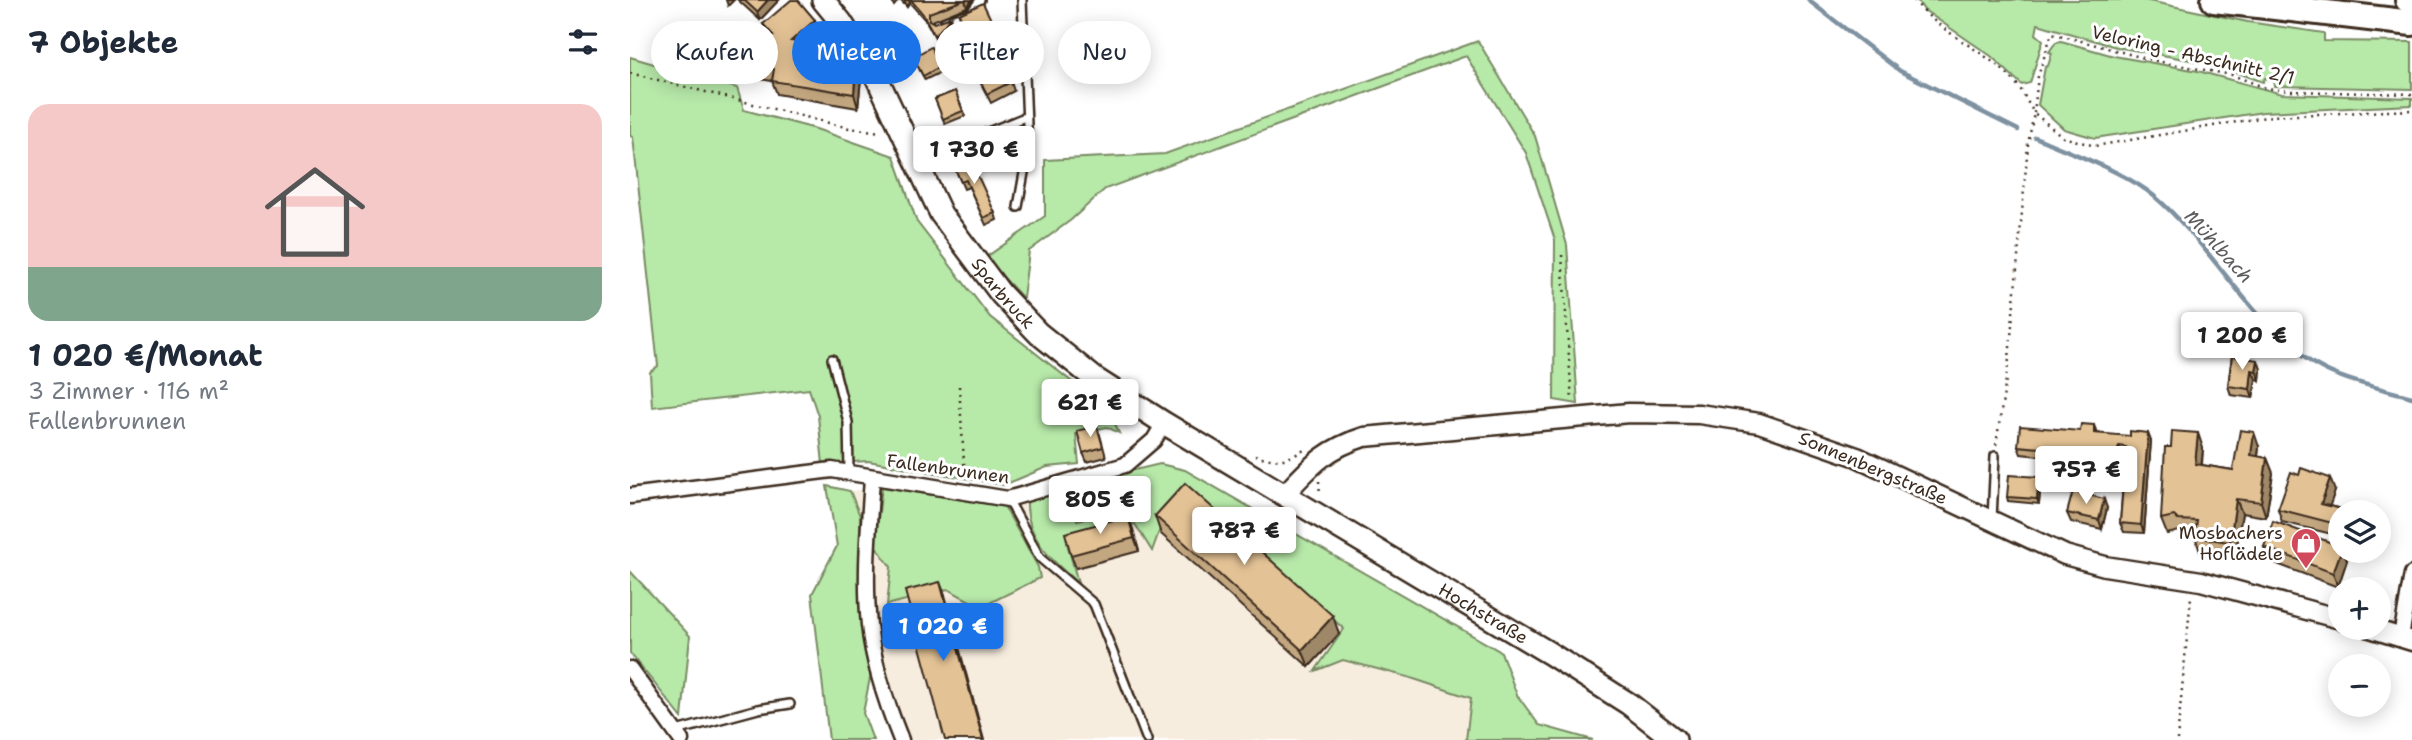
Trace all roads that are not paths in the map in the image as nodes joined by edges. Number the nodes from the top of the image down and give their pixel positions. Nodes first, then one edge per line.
1 (823, 0) edge
2 (980, 0) edge
3 (1022, 0) edge
4 (2214, 0) edge
5 (946, 21) edge
6 (2412, 23) edge
7 (1026, 117) junction
8 (915, 161) junction
9 (1018, 207) dead end
10 (832, 359) dead end
11 (1164, 423) junction
12 (1995, 456) road end
13 (849, 472) junction
14 (872, 478) junction
15 (1284, 495) junction
16 (630, 496) edge
17 (1008, 499) junction
18 (1992, 521) junction
19 (2412, 574) edge
20 (2328, 617) edge
21 (2406, 639) edge
22 (630, 669) edge
23 (790, 704) dead end
24 (678, 736) edge
25 (901, 740) edge
26 (1147, 740) edge
27 (1675, 740) edge

1 - 8 main road, Sparbruck
2 - 5 lane
3 - 7 lane
4 - 6 highway
7 - 8 lane
7 - 9 lane
8 - 11 main road, Sparbruck
10 - 13 lane
11 - 15 main road, Sparbruck
11 - 17 street, Fallenbrunnen
12 - 18 lane
13 - 14 street, Fallenbrunnen
13 - 16 street, Fallenbrunnen
14 - 17 street, Fallenbrunnen
14 - 25 street, Fallenbrunnen
15 - 18 street, Sonnenbergstraße
15 - 27 main road, Hochstraße
17 - 26 lane
18 - 20 street, Sonnenbergstraße
19 - 21 street
22 - 24 street
23 - 24 lane

